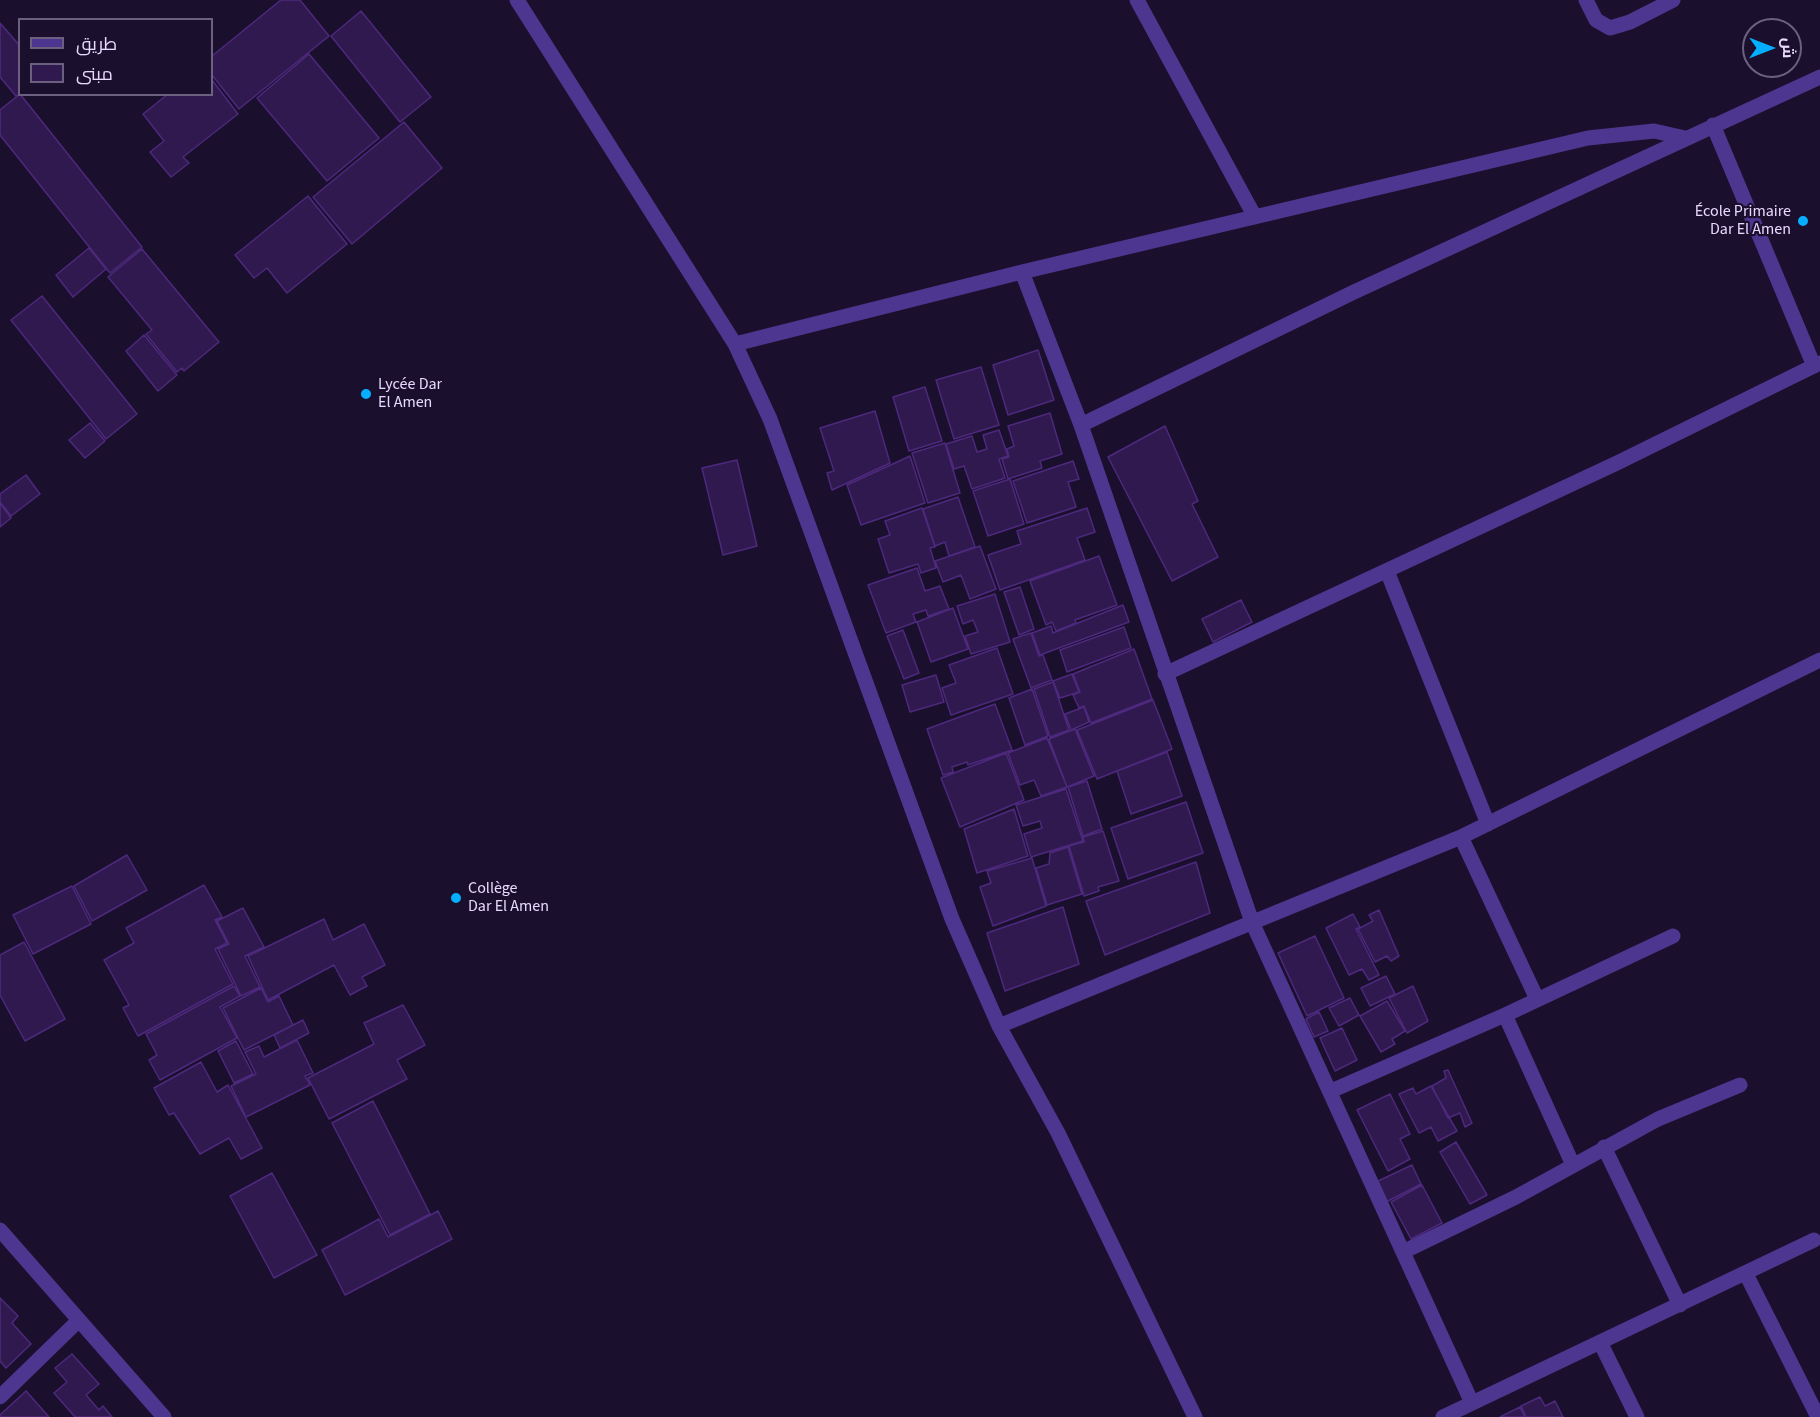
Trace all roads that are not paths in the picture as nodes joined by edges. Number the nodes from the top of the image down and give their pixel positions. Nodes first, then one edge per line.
1 (517, 0) edge
2 (1137, 0) edge
3 (1586, 0) edge
4 (1673, 0) edge
5 (1820, 77) edge
6 (1713, 125) junction
7 (1685, 138) junction
8 (1256, 217) junction
9 (1022, 272) junction
10 (735, 344) junction
11 (1817, 364) edge
12 (1081, 425) junction
13 (1387, 571) junction
14 (1820, 660) edge
15 (1165, 674) junction
16 (1488, 824) junction
17 (1461, 837) junction
18 (1252, 922) junction
19 (1673, 936) dead end
20 (1538, 999) junction
21 (1504, 1015) junction
22 (999, 1026) junction
23 (1740, 1084) dead end
24 (1331, 1091) junction
25 (1604, 1147) junction
26 (1573, 1165) junction
27 (0, 1230) edge
28 (1814, 1240) dead end
29 (1405, 1251) junction
30 (1746, 1274) junction
31 (1680, 1305) junction
32 (79, 1320) junction
33 (1600, 1342) junction
34 (0, 1397) edge
35 (1472, 1403) junction
36 (164, 1417) edge
37 (1195, 1417) edge
38 (1443, 1417) edge
39 (1637, 1417) edge
40 (1818, 1417) edge

1 - 10 street
2 - 8 street
3 - 4 street
5 - 6 street
6 - 7 street
6 - 11 street
7 - 8 street
7 - 12 street
8 - 9 street
9 - 10 street
9 - 12 street
10 - 22 street
11 - 13 street
12 - 15 street
13 - 15 street
13 - 16 street
14 - 16 street
15 - 18 street
16 - 17 street
17 - 18 street
17 - 20 street
18 - 22 street
18 - 24 street
19 - 20 street
20 - 21 street
21 - 24 street
21 - 26 street
22 - 37 street
23 - 25 street
24 - 29 street
25 - 26 street
25 - 31 street
26 - 29 street
27 - 32 street
28 - 30 street
29 - 35 street
30 - 31 street
30 - 40 street
31 - 33 street
32 - 34 street
32 - 36 street
33 - 35 street
33 - 39 street
35 - 38 street

